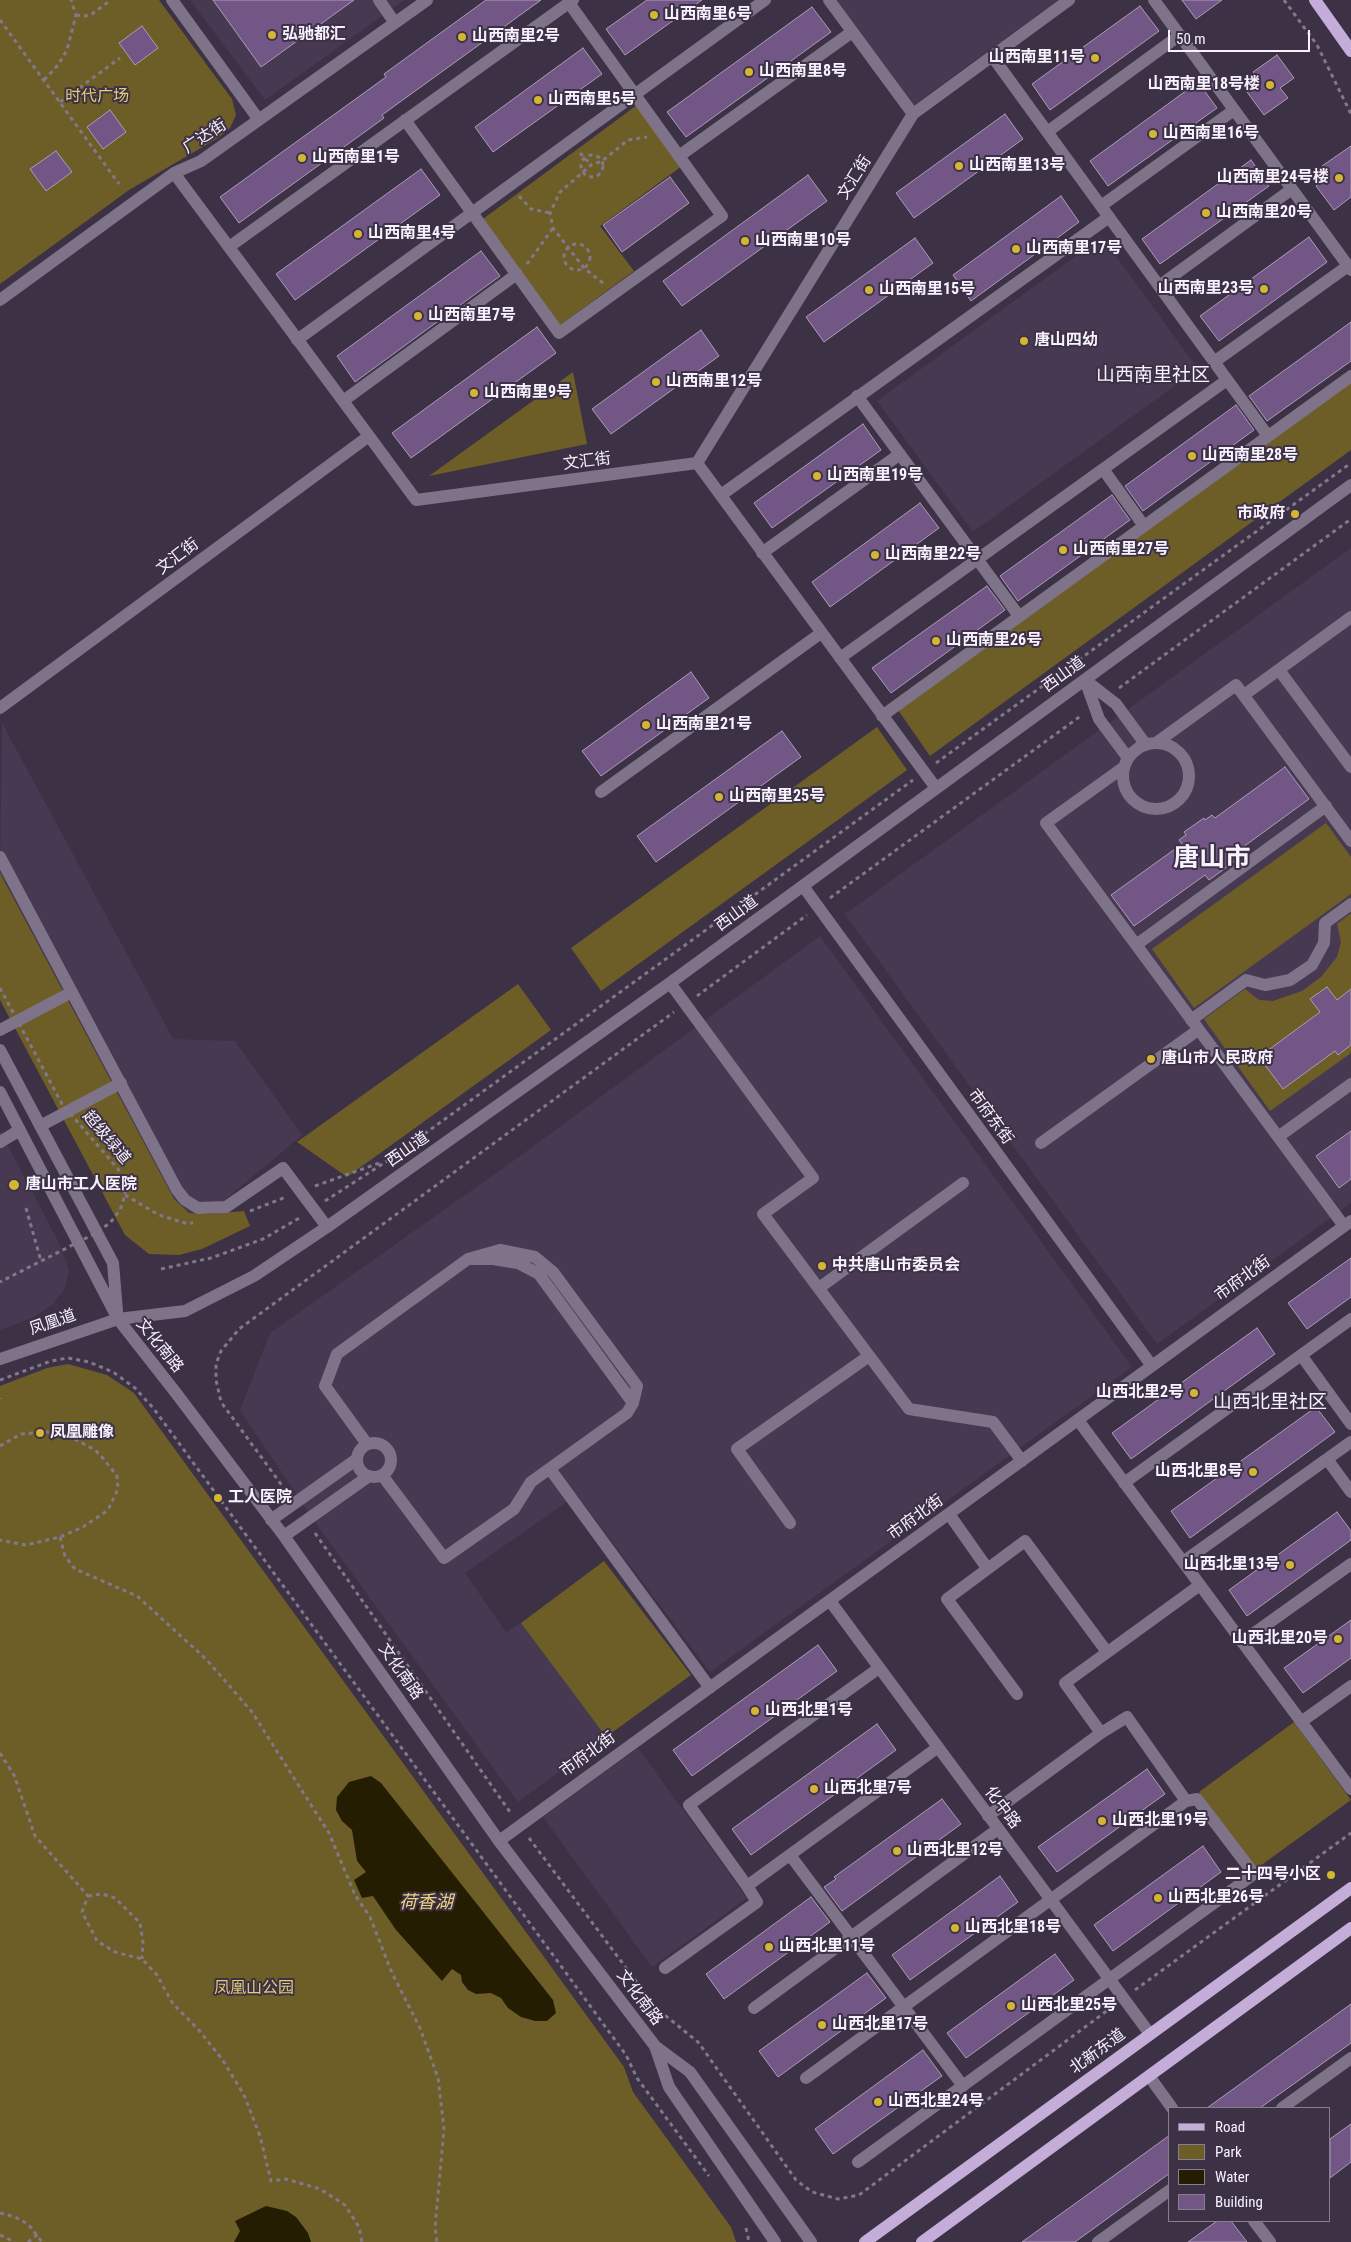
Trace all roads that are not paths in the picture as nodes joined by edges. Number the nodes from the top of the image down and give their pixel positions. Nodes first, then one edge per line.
1 (172, 0) edge
2 (379, 0) edge
3 (427, 0) edge
4 (765, 0) edge
5 (829, 0) edge
6 (1069, 0) edge
7 (1154, 0) edge
8 (1315, 0) edge
9 (571, 1) edge
10 (395, 23) junction
11 (852, 32) junction
12 (1180, 35) junction
13 (1351, 51) edge
14 (992, 56) junction
15 (635, 95) junction
16 (1234, 110) junction
17 (913, 114) junction
18 (258, 120) junction
19 (405, 120) junction
20 (1047, 132) junction
21 (679, 156) junction
22 (174, 173) junction
23 (1292, 189) junction
24 (472, 212) junction
25 (1105, 212) junction
26 (228, 247) junction
27 (1349, 268) edge
28 (521, 270) junction
29 (1159, 286) junction
30 (0, 300) edge
31 (297, 340) junction
32 (1214, 362) junction
33 (1351, 376) edge
34 (1227, 380) junction
35 (857, 396) junction
36 (343, 401) junction
37 (368, 436) junction
38 (1268, 436) junction
39 (900, 454) junction
40 (697, 464) junction
41 (1103, 469) junction
42 (1351, 485) edge
43 (721, 494) junction
44 (1144, 526) junction
45 (762, 552) junction
46 (977, 559) junction
47 (1019, 616) junction
48 (1351, 617) edge
49 (821, 633) junction
50 (840, 658) junction
51 (1279, 670) junction
52 (1085, 680) junction
53 (1244, 695) junction
54 (0, 708) edge
55 (882, 716) junction
56 (1151, 744) junction
57 (1126, 763) junction
58 (1351, 767) edge
59 (936, 788) junction
60 (601, 792) dead end
61 (1326, 806) junction
62 (1351, 841) edge
63 (0, 857) edge
64 (802, 886) junction
65 (1351, 904) edge
66 (1136, 945) junction
67 (670, 984) junction
68 (72, 992) junction
69 (1194, 1025) junction
70 (0, 1030) edge
71 (0, 1050) edge
72 (120, 1083) junction
73 (1351, 1084) edge
74 (0, 1092) edge
75 (40, 1126) junction
76 (20, 1130) junction
77 (1278, 1137) junction
78 (0, 1142) edge
79 (1041, 1143) dead end
80 (963, 1183) dead end
81 (1348, 1223) edge
82 (327, 1227) junction
83 (819, 1288) junction
84 (118, 1319) junction
85 (1351, 1319) edge
86 (1301, 1355) junction
87 (869, 1356) junction
88 (0, 1359) edge
89 (1152, 1366) junction
90 (1078, 1420) junction
91 (1351, 1424) edge
92 (1351, 1442) edge
93 (367, 1444) junction
94 (356, 1459) junction
95 (1327, 1459) junction
96 (1022, 1461) junction
97 (550, 1469) junction
98 (382, 1475) junction
99 (369, 1476) junction
100 (1124, 1483) junction
101 (1351, 1492) edge
102 (949, 1514) junction
103 (271, 1520) junction
104 (790, 1523) dead end
105 (284, 1536) junction
106 (1184, 1562) junction
107 (1351, 1564) edge
108 (987, 1568) junction
109 (1200, 1584) junction
110 (830, 1601) junction
111 (1242, 1642) junction
112 (1107, 1652) junction
113 (879, 1668) junction
114 (1351, 1686) edge
115 (710, 1688) junction
116 (1017, 1694) dead end
117 (1302, 1722) junction
118 (1101, 1733) junction
119 (937, 1748) junction
120 (1351, 1789) edge
121 (1186, 1801) junction
122 (988, 1816) junction
123 (998, 1829) junction
124 (499, 1840) junction
125 (790, 1855) junction
126 (747, 1886) junction
127 (1351, 1888) edge
128 (1050, 1900) junction
129 (1351, 1928) edge
130 (851, 1936) junction
131 (665, 1968) dead end
132 (1108, 1980) junction
133 (905, 2006) junction
134 (754, 2008) dead end
135 (1150, 2034) junction
136 (655, 2046) junction
137 (1351, 2058) edge
138 (1149, 2076) junction
139 (806, 2078) dead end
140 (963, 2086) junction
141 (1171, 2107) edge
142 (1283, 2107) edge
143 (858, 2162) dead end
144 (1168, 2191) edge
145 (1255, 2222) edge
146 (775, 2242) edge
147 (811, 2242) edge
148 (865, 2242) edge
149 (922, 2242) edge
150 (1098, 2242) edge
151 (1270, 2242) edge

1 - 18 street
2 - 10 street
3 - 10 street, 广达街
4 - 15 street
5 - 11 street
6 - 14 street, 文汇街
7 - 12 street
8 - 13 main road
9 - 15 street
9 - 19 street
10 - 18 street, 广达街
11 - 17 street
11 - 21 street
12 - 16 street
12 - 20 street
14 - 17 street, 文汇街
14 - 20 street
15 - 21 street
15 - 24 street
16 - 23 street
16 - 25 street
17 - 40 street, 文汇街
18 - 22 street, 广达街
19 - 24 street
19 - 26 street
20 - 25 street
21 - 28 street
22 - 26 street
22 - 30 street, 广达街
23 - 27 street
23 - 29 street
24 - 28 street
24 - 31 street
25 - 29 street
25 - 35 street
26 - 31 street
27 - 32 street
28 - 36 street
29 - 32 street
31 - 36 street
32 - 34 street
33 - 38 street
34 - 38 street
34 - 41 street
35 - 39 street
35 - 43 street
36 - 37 street
37 - 40 street, 文汇街
37 - 54 street, 文汇街
38 - 44 street
39 - 45 street
39 - 46 street
40 - 43 street
41 - 44 street
41 - 46 street
42 - 52 street, 西山道
43 - 45 street
44 - 47 street
45 - 49 street
46 - 47 street
46 - 50 street
47 - 55 street
48 - 51 street
49 - 50 street
49 - 60 street
50 - 55 street
51 - 53 street
51 - 58 street
52 - 56 street
52 - 57 street
52 - 59 street, 西山道
53 - 56 street
53 - 61 street
55 - 59 street
56 - 57 street
56 - 57 street
57 - 66 street
59 - 64 street, 西山道
61 - 62 street
61 - 66 street
63 - 68 street
64 - 67 street, 西山道
64 - 89 street, 市府东街
65 - 69 street
66 - 69 street
67 - 82 street, 西山道
67 - 83 street
68 - 70 street
68 - 72 street
69 - 77 street
69 - 79 street
71 - 75 street, 文化南路
72 - 75 street
72 - 82 street
73 - 77 street
74 - 76 street, 文化南路
75 - 84 street, 文化南路
76 - 78 street
76 - 84 street, 文化南路
77 - 81 street
80 - 83 street
81 - 89 street, 市府北街
82 - 84 street, 西山道
83 - 87 street
84 - 88 street, 凤凰道
84 - 103 street, 文化南路
85 - 86 street
86 - 91 street
86 - 100 street
87 - 96 street
87 - 104 street
89 - 90 street, 市府北街
90 - 96 street, 市府北街
90 - 100 street
92 - 95 street
93 - 94 street
93 - 97 street
93 - 98 street
94 - 99 street
94 - 103 street
95 - 101 street
95 - 106 street
96 - 102 street, 市府北街
97 - 98 street
97 - 115 street
98 - 99 street
99 - 105 street
100 - 106 street
102 - 108 street
102 - 110 street, 市府北街
103 - 105 street, 文化南路
105 - 124 street, 文化南路
106 - 109 street
107 - 111 street
108 - 112 street
108 - 116 street
109 - 111 street
109 - 112 street
110 - 113 street, 化中路
110 - 115 street, 市府北街
111 - 117 street
112 - 118 street
113 - 119 street, 化中路
113 - 126 street
114 - 117 street
115 - 124 street, 市府北街
117 - 120 street
118 - 121 street
118 - 122 street
119 - 122 street, 化中路
119 - 125 street
121 - 128 street
121 - 132 street
122 - 123 street, 化中路
123 - 128 street, 化中路
123 - 130 street
124 - 136 street, 文化南路
125 - 126 street
125 - 130 street
126 - 131 street
127 - 135 main road, 北新东道
128 - 132 street, 化中路
128 - 133 street
129 - 138 main road
130 - 133 street
130 - 134 street
132 - 135 street, 化中路
132 - 140 street
133 - 139 street
133 - 140 street
135 - 148 main road, 北新东道
136 - 146 street, 文化南路
136 - 147 street, 文化南路
137 - 142 street
138 - 141 street
138 - 149 main road
140 - 143 street
144 - 150 street
145 - 151 street

